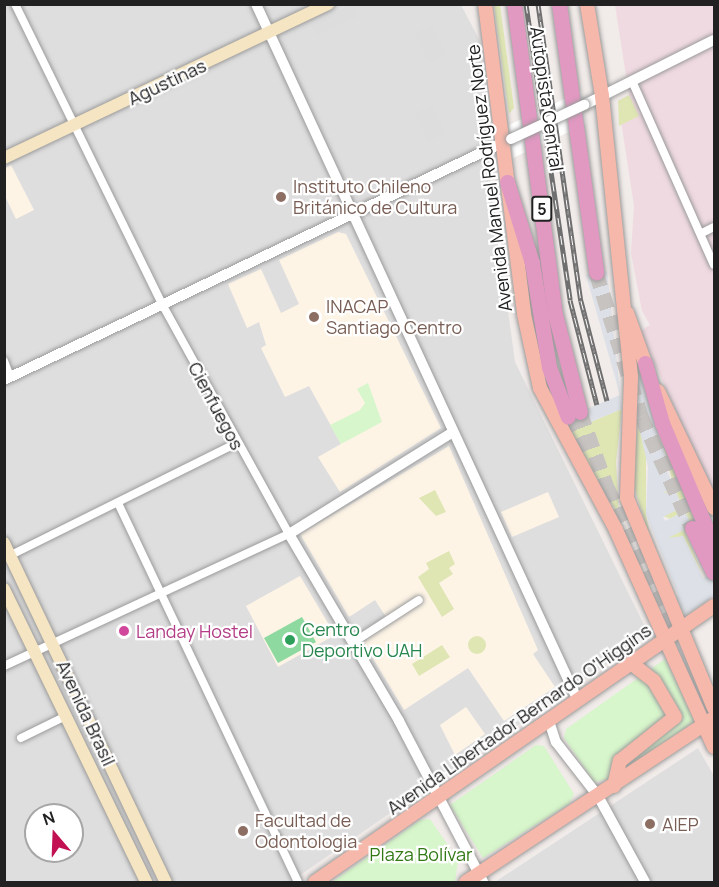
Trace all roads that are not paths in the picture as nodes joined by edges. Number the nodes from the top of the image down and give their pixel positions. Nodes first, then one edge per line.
1 (15, 4) edge
2 (256, 4) edge
3 (328, 4) edge
4 (485, 4) edge
5 (514, 4) edge
6 (559, 4) edge
7 (587, 4) edge
8 (270, 33) junction
9 (714, 40) edge
10 (632, 81) junction
11 (603, 96) junction
12 (74, 125) junction
13 (507, 141) junction
14 (4, 158) edge
15 (507, 182) junction
16 (353, 213) junction
17 (714, 227) edge
18 (702, 233) junction
19 (714, 265) edge
20 (596, 272) tunnel mouth
21 (617, 283) junction
22 (163, 306) junction
23 (4, 361) edge
24 (645, 363) junction
25 (7, 379) edge
26 (453, 432) junction
27 (235, 444) junction
28 (118, 503) junction
29 (714, 508) edge
30 (692, 528) tunnel mouth
31 (289, 534) junction
32 (4, 543) edge
33 (714, 547) edge
34 (7, 556) edge
35 (713, 572) edge
36 (4, 589) edge
37 (161, 593) junction
38 (419, 600) dead end
39 (714, 606) edge
40 (681, 630) junction
41 (665, 641) junction
42 (354, 642) junction
43 (52, 643) junction
44 (34, 651) junction
45 (632, 664) junction
46 (4, 666) edge
47 (578, 701) junction
48 (714, 708) edge
49 (66, 716) junction
50 (549, 721) junction
51 (709, 722) edge
52 (21, 738) dead end
53 (714, 747) edge
54 (614, 786) junction
55 (440, 796) junction
56 (598, 796) junction
57 (481, 878) edge
58 (146, 882) edge
59 (166, 882) edge
60 (298, 882) edge
61 (315, 882) edge
62 (466, 882) edge
63 (645, 882) edge

1 - 12 street, Cienfuegos
2 - 8 street
3 - 8 main road, Agustinas
4 - 13 main road, Avenida Manuel Rodríguez Norte
5 - 15 highway, Autopista Central / 5
6 - 20 highway, Autopista Central
7 - 11 main road
8 - 12 main road, Agustinas
8 - 16 street
9 - 10 street
10 - 11 street
10 - 18 street
11 - 13 street, bridge
11 - 21 main road
12 - 14 main road, Agustinas
12 - 22 street, Cienfuegos
13 - 15 main road, Avenida Manuel Rodríguez Norte
13 - 16 street
15 - 41 main road, Avenida Manuel Rodríguez Norte
16 - 22 street
16 - 26 street
17 - 18 street
18 - 19 street
21 - 24 main road
21 - 40 main road
22 - 25 street
22 - 27 street, Cienfuegos
23 - 25 street
24 - 29 main road
24 - 33 highway
26 - 31 street
26 - 47 street
27 - 28 street
27 - 31 street, Cienfuegos
28 - 34 street
28 - 37 street
30 - 35 highway
31 - 37 street
31 - 42 street, Cienfuegos
32 - 34 main road, Avenida Brasil
34 - 43 main road, Avenida Brasil
36 - 44 main road, Avenida Brasil
37 - 43 street
37 - 60 street
38 - 42 street
39 - 40 main road, Avenida Libertador Bernardo O'Higgins
40 - 41 main road, Avenida Libertador Bernardo O'Higgins
40 - 48 main road
41 - 45 main road, Avenida Libertador Bernardo O'Higgins
41 - 51 main road, Avenida Manuel Rodríguez Norte
42 - 55 street, Cienfuegos
43 - 44 street
43 - 59 main road, Avenida Brasil
44 - 46 street
44 - 49 main road, Avenida Brasil
45 - 47 main road, Avenida Libertador Bernardo O'Higgins
45 - 54 main road
47 - 50 main road, Avenida Libertador Bernardo O'Higgins
49 - 52 street
49 - 58 main road, Avenida Brasil
50 - 55 main road, Avenida Libertador Bernardo O'Higgins
50 - 56 street
51 - 53 main road, Avenida Manuel Rodríguez Norte
51 - 54 main road
54 - 56 main road
55 - 57 street, Cienfuegos
55 - 61 main road, Avenida Libertador Bernardo O'Higgins
56 - 57 main road
56 - 63 street
57 - 62 main road

